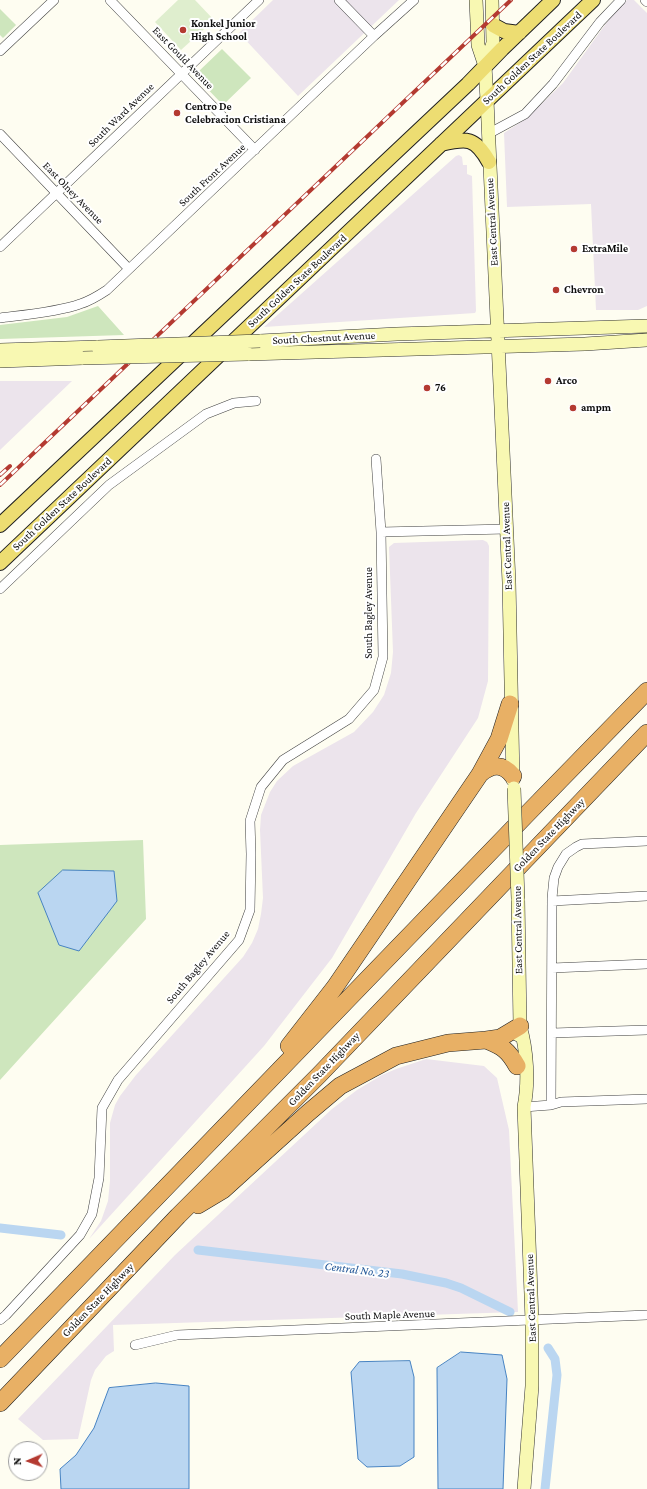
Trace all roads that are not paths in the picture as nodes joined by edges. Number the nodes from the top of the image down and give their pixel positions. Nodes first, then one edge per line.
1 (54, 0) edge
2 (110, 0) edge
3 (259, 0) edge
4 (339, 0) edge
5 (414, 0) edge
6 (476, 0) edge
7 (492, 0) edge
8 (553, 0) edge
9 (593, 0) edge
10 (621, 0) edge
11 (493, 25) junction
12 (519, 33) junction
13 (374, 36) junction
14 (0, 51) edge
15 (485, 66) junction
16 (182, 74) junction
17 (487, 100) junction
18 (0, 134) edge
19 (488, 134) junction
20 (441, 144) junction
21 (255, 150) junction
22 (489, 162) junction
23 (57, 193) junction
24 (0, 247) edge
25 (129, 269) junction
26 (0, 318) edge
27 (647, 326) edge
28 (497, 331) junction
29 (647, 340) edge
30 (497, 346) junction
31 (0, 350) edge
32 (0, 361) edge
33 (256, 401) dead end
34 (376, 459) dead end
35 (0, 525) edge
36 (506, 529) junction
37 (381, 532) junction
38 (0, 563) edge
39 (0, 589) edge
40 (647, 691) edge
41 (510, 704) junction
42 (647, 733) edge
43 (480, 774) junction
44 (513, 782) junction
45 (647, 841) edge
46 (647, 896) edge
47 (552, 901) junction
48 (647, 964) edge
49 (552, 968) junction
50 (520, 1026) junction
51 (647, 1030) edge
52 (552, 1033) junction
53 (486, 1040) junction
54 (518, 1066) junction
55 (647, 1099) edge
56 (552, 1105) junction
57 (524, 1107) junction
58 (234, 1117) junction
59 (178, 1216) junction
60 (647, 1315) edge
61 (0, 1320) edge
62 (532, 1321) junction
63 (135, 1345) dead end
64 (0, 1359) edge
65 (0, 1403) edge
66 (524, 1489) edge

1 - 14 street
2 - 16 street, East Gould Avenue
3 - 16 street, South Ward Avenue
4 - 13 street
5 - 13 street, South Front Avenue
6 - 15 main road, East Central Avenue
7 - 11 main road, East Central Avenue
8 - 12 main road
9 - 17 main road, South Golden State Boulevard
10 - 19 street
11 - 12 main road
11 - 15 main road, East Central Avenue
12 - 15 main road
13 - 21 street, South Front Avenue
15 - 17 main road, East Central Avenue
15 - 35 main road
16 - 21 street, East Gould Avenue
16 - 23 street, South Ward Avenue
17 - 19 main road, East Central Avenue
17 - 20 main road, South Golden State Boulevard
18 - 23 street, East Olney Avenue
19 - 22 main road, East Central Avenue
20 - 22 main road
20 - 38 main road, South Golden State Boulevard
21 - 25 street, South Front Avenue
22 - 28 main road, East Central Avenue
23 - 24 street, South Ward Avenue
23 - 25 street, East Olney Avenue
25 - 26 street, South Front Avenue
27 - 28 main road, South Chestnut Avenue
28 - 30 main road, East Central Avenue
28 - 31 main road, South Chestnut Avenue, bridge
29 - 30 main road, South Chestnut Avenue
30 - 32 main road, South Chestnut Avenue, bridge
30 - 36 main road, East Central Avenue
33 - 39 street
34 - 37 street, South Bagley Avenue
36 - 37 street
36 - 41 main road, East Central Avenue
37 - 61 street, South Bagley Avenue
40 - 58 highway
41 - 43 highway
41 - 44 main road, East Central Avenue
42 - 59 highway, Golden State Highway
43 - 44 highway
43 - 58 highway
44 - 50 main road, East Central Avenue, bridge
45 - 47 street
46 - 47 street
47 - 49 street
48 - 49 street
49 - 52 street
50 - 53 highway
50 - 54 main road, East Central Avenue
50 - 57 main road, East Central Avenue
51 - 52 street
52 - 56 street
53 - 54 highway
53 - 59 highway
54 - 57 main road, East Central Avenue
55 - 56 street
56 - 57 street
57 - 62 main road, East Central Avenue
58 - 64 highway
59 - 65 highway, Golden State Highway
60 - 62 street, South Maple Avenue
62 - 63 street, South Maple Avenue
62 - 66 main road, East Central Avenue

